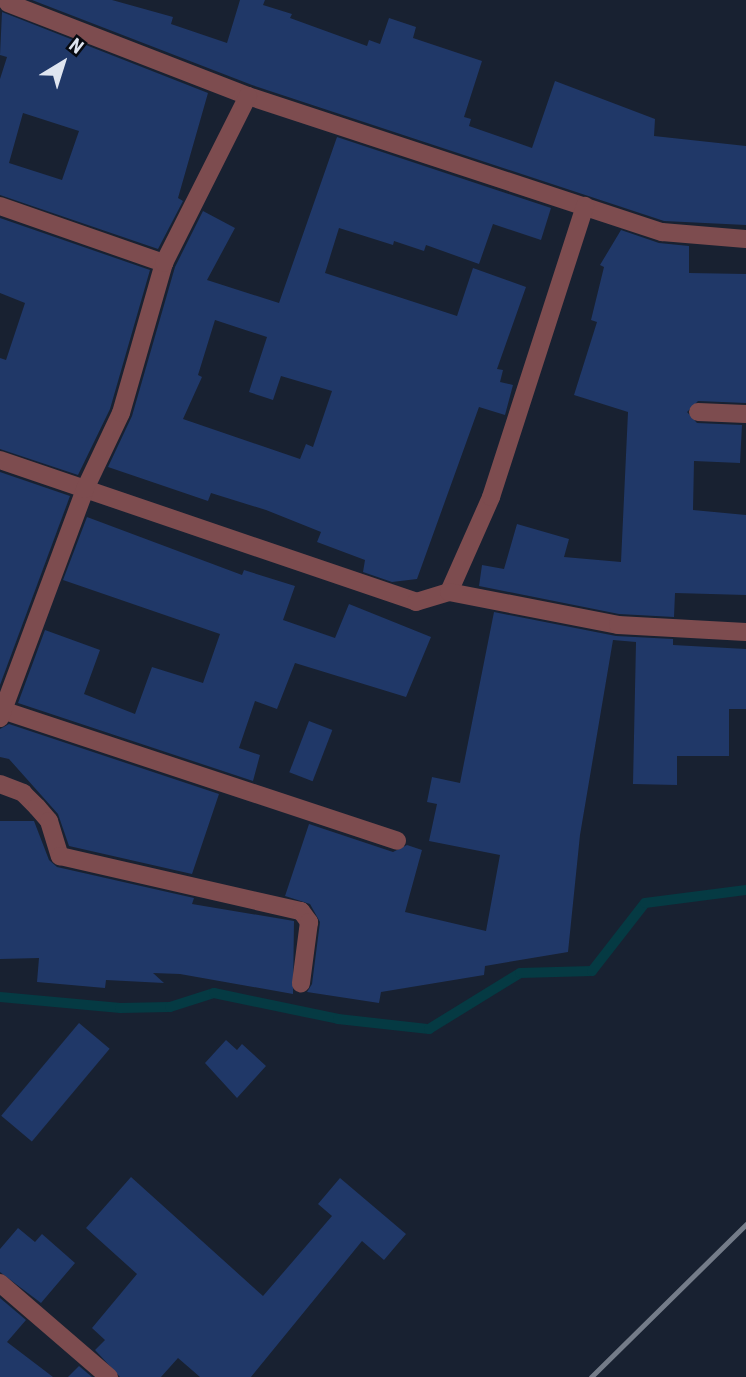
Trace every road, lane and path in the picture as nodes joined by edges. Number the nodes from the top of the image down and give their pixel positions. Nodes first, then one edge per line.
1 (8, 3) dead end
2 (247, 96) junction
3 (0, 206) edge
4 (585, 206) junction
5 (746, 239) edge
6 (164, 264) junction
7 (698, 412) dead end
8 (746, 414) edge
9 (0, 460) edge
10 (85, 489) junction
11 (449, 592) junction
12 (746, 632) edge
13 (1, 714) edge
14 (0, 784) edge
15 (397, 841) dead end
16 (301, 983) dead end
17 (0, 1283) edge
18 (109, 1377) edge

1 - 2 street
2 - 4 street
2 - 6 street
3 - 6 street
4 - 5 street
4 - 11 street
6 - 10 street
7 - 8 street
9 - 10 street
10 - 11 street
10 - 13 street
11 - 12 street
13 - 15 street
14 - 16 street
17 - 18 street

